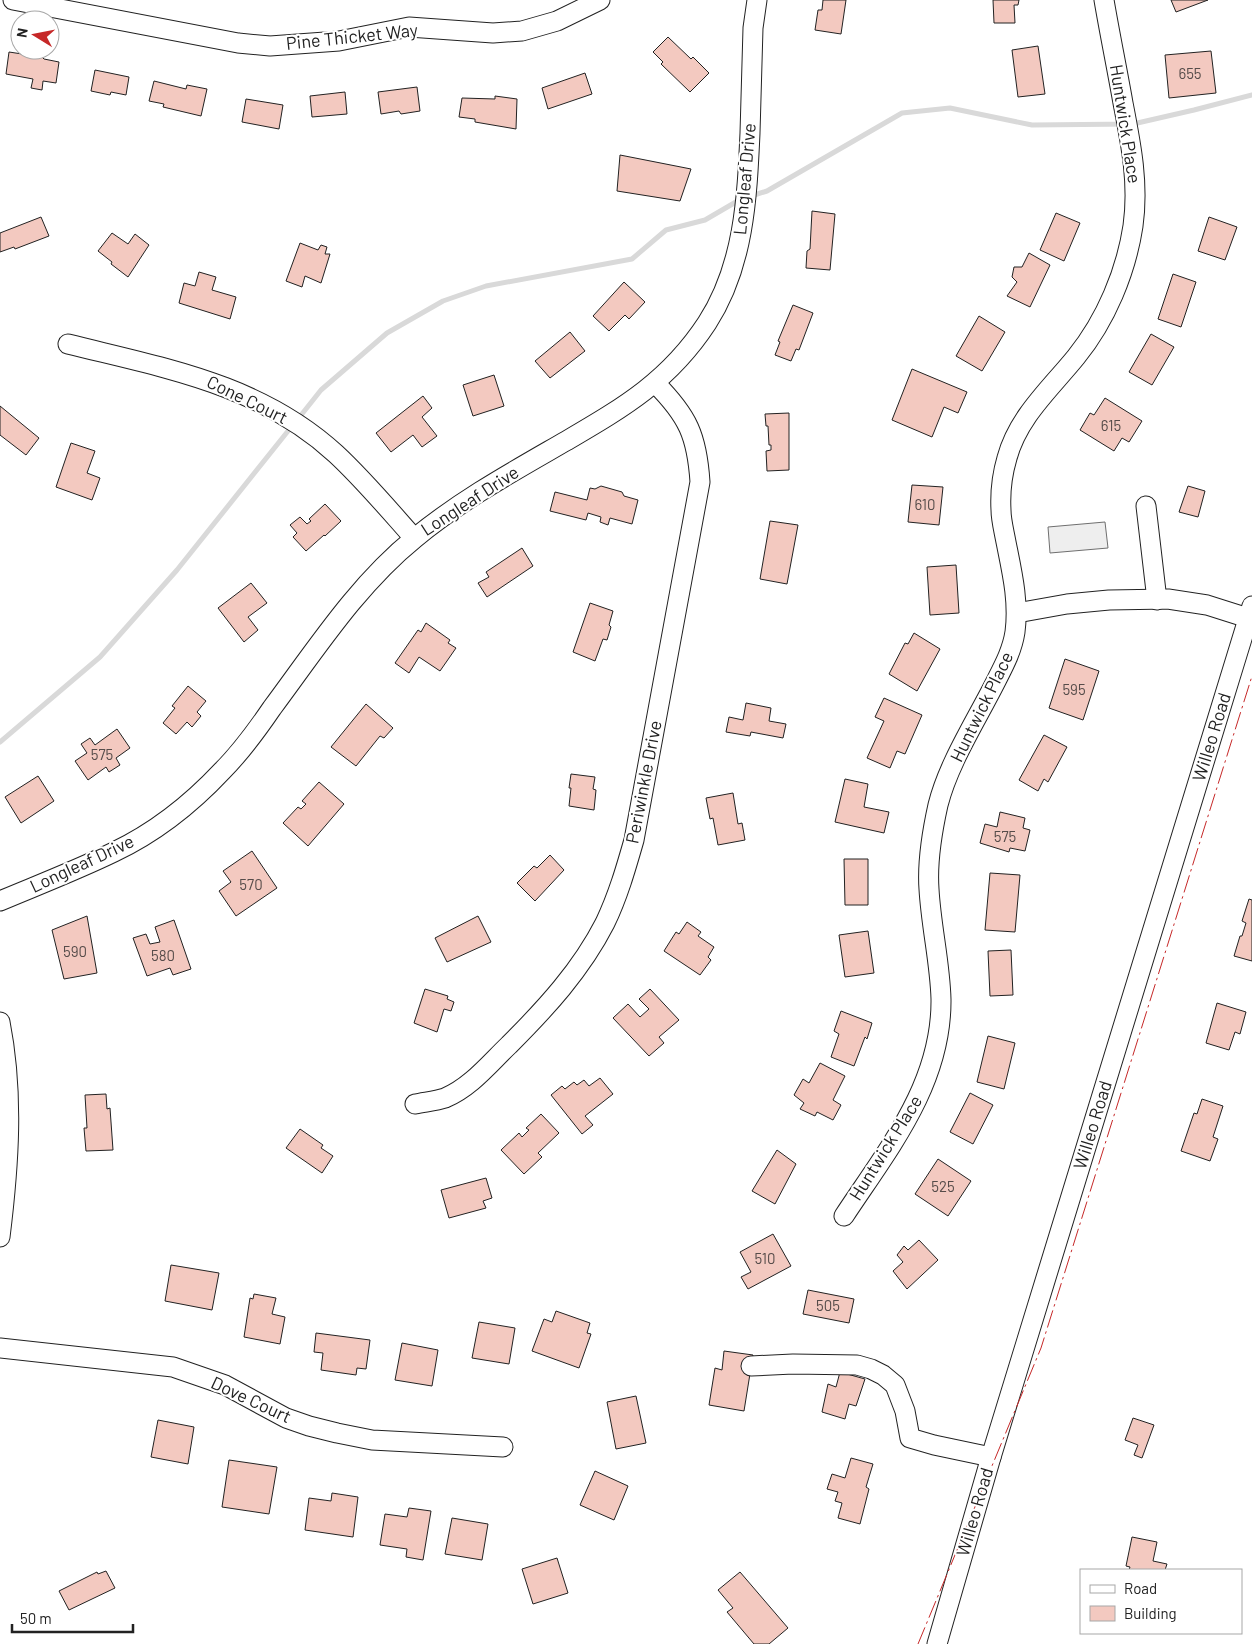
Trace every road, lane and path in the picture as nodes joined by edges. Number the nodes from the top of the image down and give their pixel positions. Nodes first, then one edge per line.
1 (13, 0) edge
2 (600, 0) edge
3 (757, 0) edge
4 (1104, 0) edge
5 (68, 344) dead end
6 (655, 384) junction
7 (1146, 506) dead end
8 (414, 538) junction
9 (1157, 600) junction
10 (1250, 612) edge
11 (1017, 614) junction
12 (0, 901) edge
13 (0, 1022) edge
14 (415, 1104) dead end
15 (844, 1216) dead end
16 (0, 1237) edge
17 (0, 1348) edge
18 (752, 1366) dead end
19 (503, 1447) dead end
20 (991, 1457) junction
21 (937, 1644) edge

1 - 2 street, Pine Thicket Way
3 - 6 street, Longleaf Drive
4 - 11 street, Huntwick Place
5 - 8 street, Cone Court
6 - 8 street, Longleaf Drive
6 - 14 street, Periwinkle Drive
7 - 9 street
8 - 12 street, Longleaf Drive
9 - 10 street
9 - 11 street
10 - 20 street, Willeo Road
11 - 15 street, Huntwick Place
13 - 16 street
17 - 19 street, Dove Court
18 - 20 street
20 - 21 street, Willeo Road

